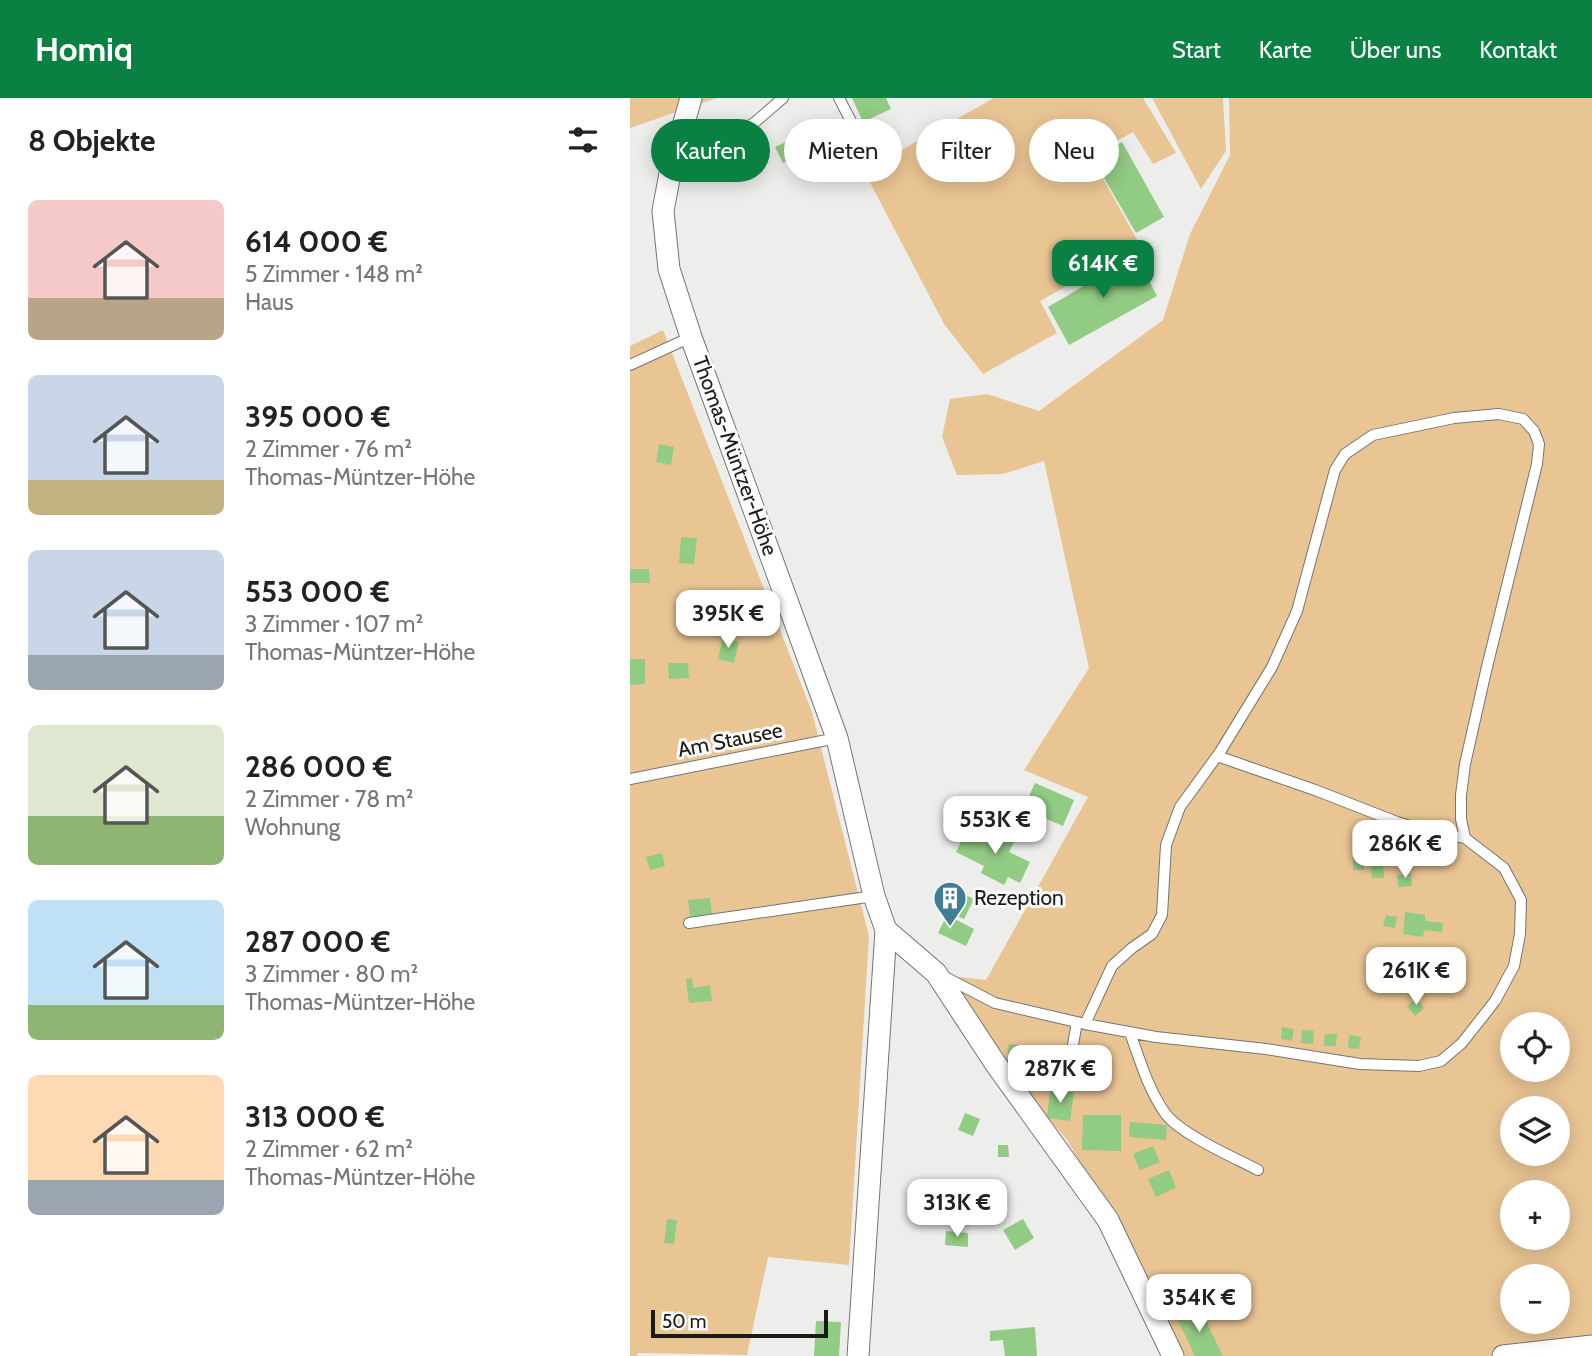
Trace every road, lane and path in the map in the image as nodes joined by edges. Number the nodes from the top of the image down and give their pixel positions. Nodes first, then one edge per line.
1 (691, 98) edge
2 (783, 98) edge
3 (839, 98) edge
4 (685, 119) edge
5 (759, 119) edge
6 (850, 119) edge
7 (668, 182) edge
8 (691, 337) junction
9 (630, 365) edge
10 (837, 738) junction
11 (1217, 756) junction
12 (630, 779) edge
13 (1465, 838) junction
14 (874, 897) junction
15 (689, 923) dead end
16 (886, 930) junction
17 (936, 973) junction
18 (1081, 1023) junction
19 (1130, 1033) junction
20 (1068, 1073) dead end
21 (1258, 1170) dead end
22 (1592, 1346) edge
23 (858, 1356) edge
24 (1173, 1356) edge
25 (1503, 1356) edge

1 - 4 street, Thomas-Müntzer-Höhe
2 - 5 lane
3 - 6 lane
7 - 8 street, Thomas-Müntzer-Höhe
8 - 9 lane
8 - 10 street, Thomas-Müntzer-Höhe
10 - 12 lane, Am Stausee
10 - 14 street, Thomas-Müntzer-Höhe
11 - 13 lane
11 - 13 lane
11 - 18 lane
13 - 19 lane
14 - 15 lane
14 - 16 street, Thomas-Müntzer-Höhe
16 - 17 street, Thomas-Müntzer-Höhe
16 - 23 street, Thomas-Müntzer-Höhe
17 - 18 lane
17 - 24 street, Thomas-Müntzer-Höhe
18 - 19 lane
18 - 20 lane
19 - 21 lane
22 - 25 street

